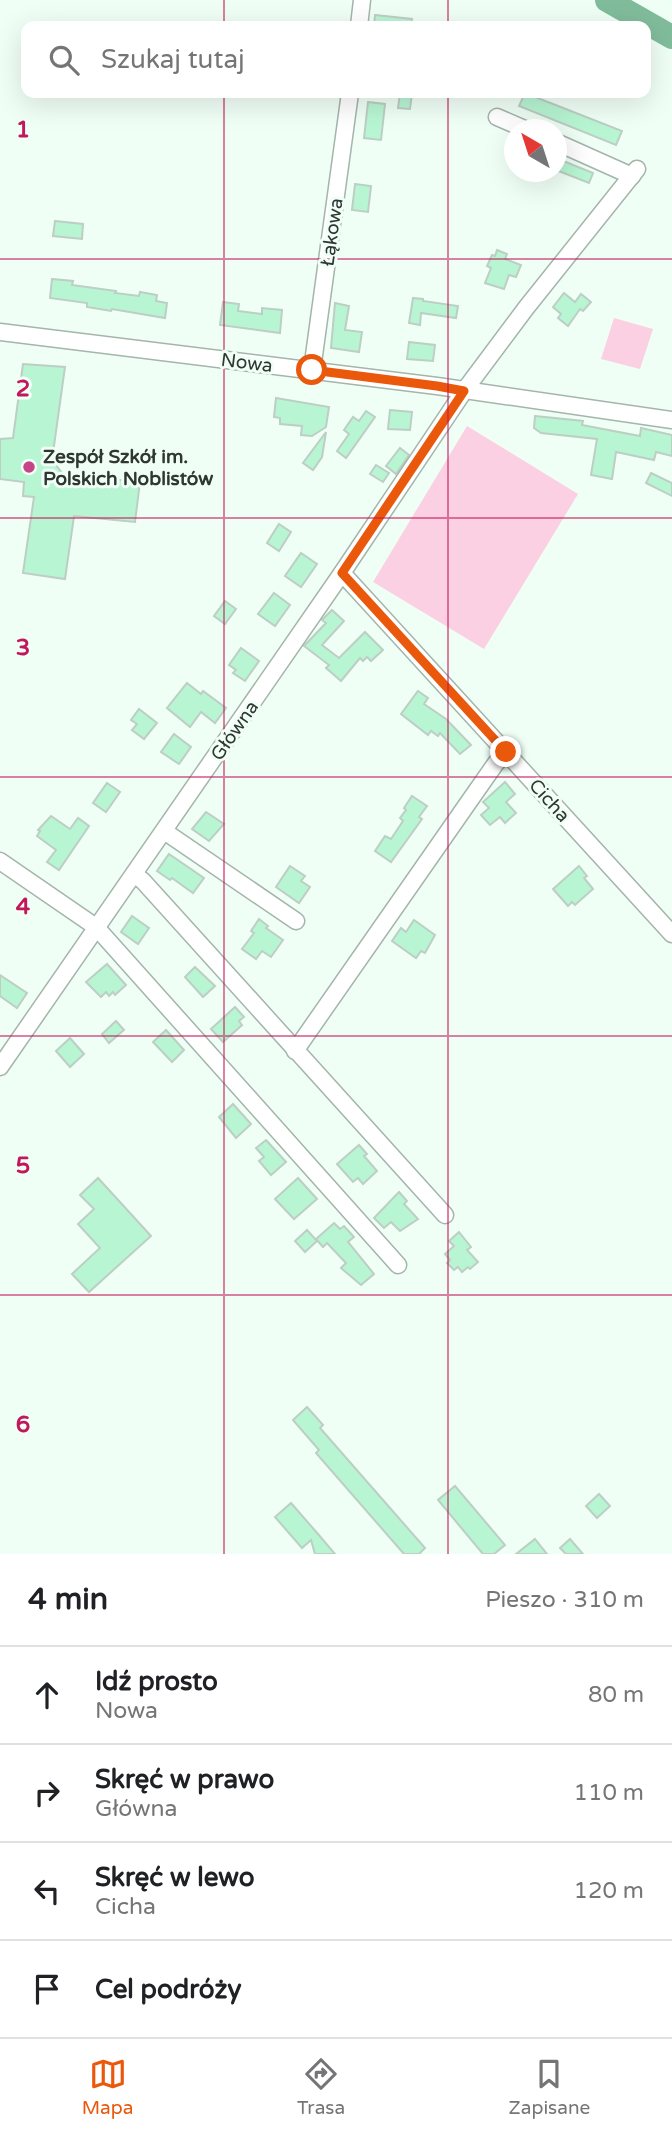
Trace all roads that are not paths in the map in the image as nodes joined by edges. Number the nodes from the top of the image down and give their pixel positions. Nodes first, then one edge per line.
1 (362, 0) edge
2 (360, 21) edge
3 (349, 98) edge
4 (497, 117) dead end
5 (504, 120) edge
6 (567, 146) edge
7 (0, 332) edge
8 (312, 370) junction
9 (464, 391) junction
10 (672, 419) edge
11 (342, 573) junction
12 (506, 752) junction
13 (164, 831) junction
14 (0, 861) edge
15 (134, 874) junction
16 (296, 921) dead end
17 (96, 928) junction
18 (672, 934) edge
19 (295, 1051) junction
20 (0, 1067) edge
21 (444, 1215) dead end
22 (398, 1265) dead end

1 - 2 street
3 - 8 street, Łąkowa
4 - 5 street
6 - 9 street
7 - 8 street, Nowa
8 - 9 street, Nowa
9 - 10 street, Nowa
9 - 11 street, Główna
11 - 12 street, Cicha
11 - 13 street, Główna
12 - 18 street, Cicha
12 - 19 street
13 - 15 street, Główna
13 - 16 street
14 - 17 street
15 - 17 street, Główna
15 - 19 street
17 - 20 street, Główna
17 - 22 street
19 - 21 street

